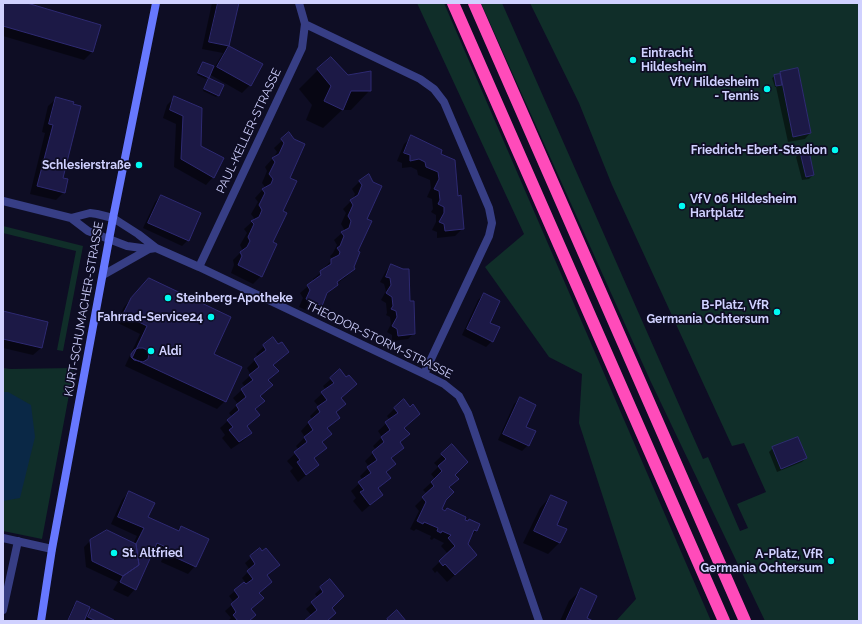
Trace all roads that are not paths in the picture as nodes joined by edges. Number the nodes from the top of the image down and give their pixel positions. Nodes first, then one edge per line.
1 (156, 3) edge
2 (299, 3) edge
3 (453, 3) edge
4 (474, 3) edge
5 (305, 24) junction
6 (3, 201) edge
7 (71, 218) junction
8 (113, 218) junction
9 (110, 239) junction
10 (153, 248) junction
11 (199, 267) junction
12 (103, 275) junction
13 (424, 374) junction
14 (3, 538) edge
15 (18, 541) junction
16 (52, 549) junction
17 (3, 610) edge
18 (41, 621) edge
19 (539, 621) edge
20 (724, 621) edge
21 (744, 621) edge

1 - 8 main road, KURT-SCHUMACHER-STRASSE
2 - 5 street, PAUL-KELLER-STRASSE
3 - 20 highway
4 - 21 highway
5 - 11 street, PAUL-KELLER-STRASSE
5 - 13 street
6 - 7 street
7 - 8 street
7 - 9 street
8 - 9 main road, KURT-SCHUMACHER-STRASSE
8 - 10 street, THEODOR-STORM-STRASSE
9 - 10 street, THEODOR-STORM-STRASSE
9 - 12 main road, KURT-SCHUMACHER-STRASSE
10 - 11 street, THEODOR-STORM-STRASSE
10 - 12 street
11 - 13 street, THEODOR-STORM-STRASSE
12 - 16 main road, KURT-SCHUMACHER-STRASSE
13 - 19 street, THEODOR-STORM-STRASSE
14 - 15 street
15 - 16 street
15 - 17 street
16 - 18 main road, KURT-SCHUMACHER-STRASSE

